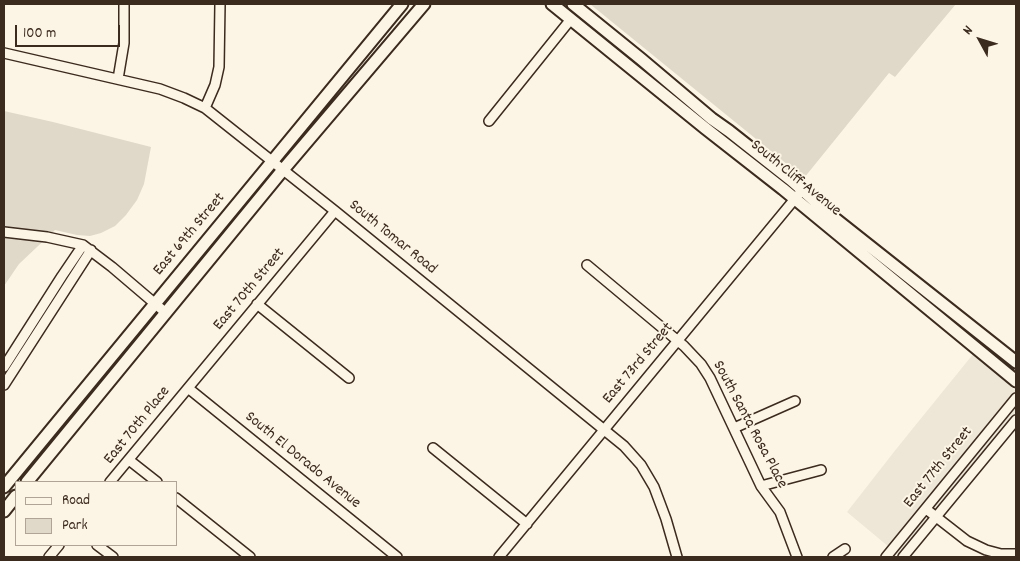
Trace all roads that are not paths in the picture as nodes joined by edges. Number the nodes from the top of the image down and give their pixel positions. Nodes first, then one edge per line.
1 (124, 4) edge
2 (220, 4) edge
3 (402, 4) edge
4 (424, 4) edge
5 (552, 4) edge
6 (573, 4) edge
7 (571, 19) junction
8 (4, 52) edge
9 (118, 78) junction
10 (204, 108) junction
11 (490, 121) dead end
12 (271, 162) junction
13 (282, 171) junction
14 (802, 190) junction
15 (794, 199) junction
16 (335, 211) junction
17 (4, 232) edge
18 (87, 248) junction
19 (587, 265) dead end
20 (154, 303) junction
21 (257, 304) junction
22 (166, 313) junction
23 (678, 341) junction
24 (1016, 362) edge
25 (4, 367) edge
26 (349, 378) dead end
27 (1016, 381) edge
28 (4, 385) edge
29 (188, 388) junction
30 (1016, 398) edge
31 (795, 401) dead end
32 (1016, 420) edge
33 (734, 428) junction
34 (604, 430) junction
35 (433, 448) dead end
36 (129, 460) junction
37 (821, 470) dead end
38 (28, 481) edge
39 (111, 481) edge
40 (156, 481) edge
41 (761, 486) junction
42 (4, 487) edge
43 (15, 497) edge
44 (178, 500) edge
45 (926, 509) junction
46 (4, 511) edge
47 (936, 517) junction
48 (527, 524) junction
49 (58, 546) edge
50 (98, 546) edge
51 (845, 549) dead end
52 (1016, 554) edge
53 (49, 557) edge
54 (112, 557) edge
55 (250, 557) edge
56 (397, 557) edge
57 (499, 557) edge
58 (677, 557) edge
59 (797, 557) edge
60 (832, 557) edge
61 (886, 557) edge
62 (902, 557) edge

1 - 9 street
2 - 10 street
3 - 12 main road, East 69th Street
4 - 13 main road, East 69th Street
5 - 7 main road, South Cliff Avenue
6 - 14 main road, South Cliff Avenue
7 - 11 street
7 - 15 main road, South Cliff Avenue
8 - 9 street, South Tomar Road
9 - 10 street, South Tomar Road
10 - 12 street, South Tomar Road
12 - 13 street, South Tomar Road
12 - 20 main road, East 69th Street
13 - 16 street, South Tomar Road
13 - 22 main road, East 69th Street
14 - 15 street, East 73rd Street
14 - 24 main road, South Cliff Avenue
15 - 23 street, East 73rd Street
15 - 27 main road, South Cliff Avenue
16 - 21 street, East 70th Street
16 - 34 street, South Tomar Road
17 - 18 street
18 - 20 street
18 - 25 street
18 - 28 street
19 - 23 street, South Santa Rosa Place
20 - 22 street
20 - 42 main road, East 69th Street
21 - 26 street
21 - 29 street, East 70th Street
22 - 38 main road, East 69th Street
23 - 33 street, South Santa Rosa Place
23 - 34 street, East 73rd Street
29 - 36 street, East 70th Place
29 - 56 street, South El Dorado Avenue
30 - 45 street, East 77th Street
31 - 33 street
32 - 47 street, East 77th Street
33 - 41 street, South Santa Rosa Place
34 - 48 street, East 73rd Street
34 - 58 street, South Tomar Road
35 - 48 street
36 - 39 street, East 70th Place
36 - 40 street
37 - 41 street
41 - 59 street, South Santa Rosa Place
43 - 46 main road
44 - 55 street
45 - 47 street
45 - 61 street, East 77th Street
47 - 52 street
47 - 62 street, East 77th Street
48 - 57 street, East 73rd Street
49 - 53 street
50 - 54 street
51 - 60 street

